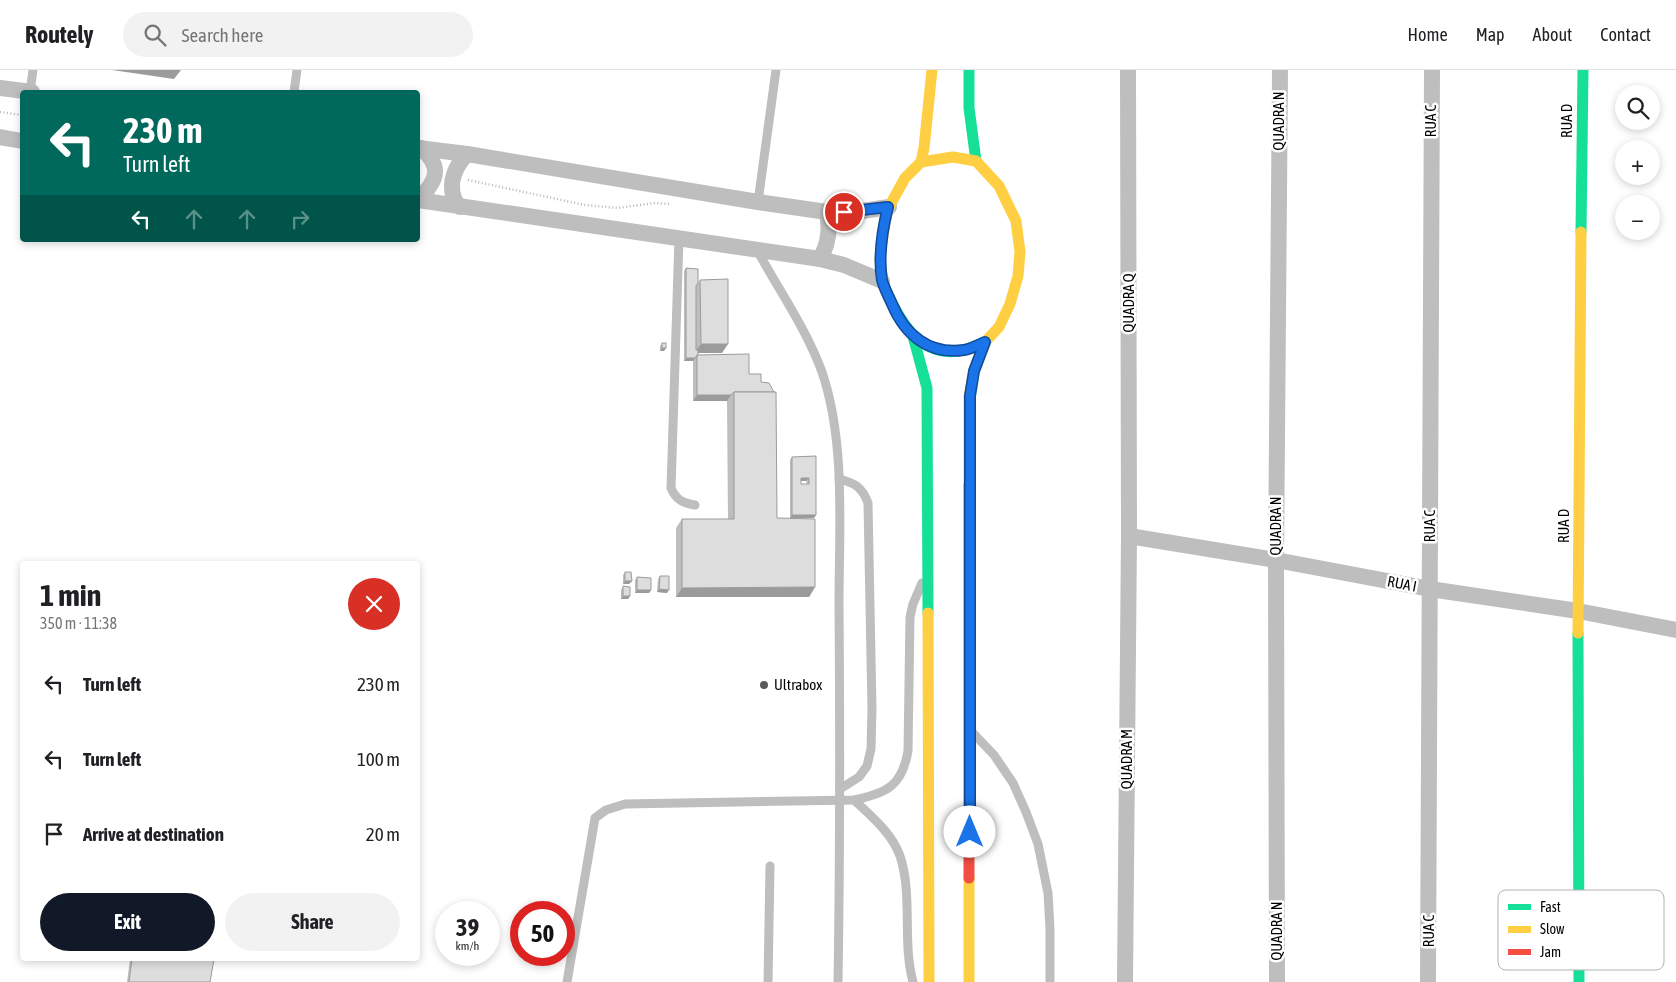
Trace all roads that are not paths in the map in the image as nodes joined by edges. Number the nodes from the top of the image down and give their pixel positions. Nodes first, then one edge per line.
1 (33, 70) edge
2 (297, 70) edge
3 (776, 70) edge
4 (932, 70) edge
5 (969, 70) edge
6 (1128, 70) edge
7 (1280, 70) edge
8 (1432, 70) edge
9 (1583, 70) edge
10 (0, 88) edge
11 (31, 90) edge
12 (294, 90) edge
13 (20, 91) edge
14 (0, 137) edge
15 (20, 140) edge
16 (420, 148) edge
17 (420, 149) edge
18 (467, 154) junction
19 (976, 161) junction
20 (921, 162) junction
21 (420, 198) edge
22 (420, 200) edge
23 (758, 202) junction
24 (888, 207) junction
25 (460, 208) junction
26 (827, 212) junction
27 (679, 238) junction
28 (755, 248) junction
29 (820, 259) junction
30 (882, 281) junction
31 (913, 336) junction
32 (985, 342) junction
33 (839, 479) junction
34 (695, 506) dead end
35 (1129, 536) junction
36 (1276, 560) junction
37 (929, 572) junction
38 (1430, 589) junction
39 (1578, 611) junction
40 (1676, 630) edge
41 (970, 730) junction
42 (840, 789) junction
43 (840, 800) junction
44 (854, 800) junction
45 (770, 866) dead end
46 (1579, 890) edge
47 (567, 982) edge
48 (768, 982) edge
49 (838, 982) edge
50 (912, 982) edge
51 (929, 982) edge
52 (970, 982) edge
53 (1050, 982) edge
54 (1126, 982) edge
55 (1277, 982) edge
56 (1428, 982) edge

1 - 11 lane
2 - 12 lane
3 - 23 lane
4 - 20 main road
5 - 19 main road
6 - 35 street, QUADRA Q
7 - 36 street, QUADRA N
8 - 38 street, RUA C
9 - 39 main road, RUA D
10 - 13 street
14 - 15 street
16 - 18 street
17 - 21 street
18 - 23 street
18 - 25 street
19 - 20 main road
19 - 32 main road
20 - 24 main road
22 - 25 street
23 - 26 street
24 - 26 street
24 - 30 main road
25 - 27 street
26 - 29 street
27 - 28 street
27 - 34 lane
28 - 29 street
28 - 33 lane
29 - 30 street
30 - 31 main road
31 - 32 main road
31 - 37 main road
32 - 41 main road
33 - 42 lane
33 - 42 lane
35 - 36 street, RUA I
35 - 54 street, QUADRA M
36 - 38 street, RUA I
36 - 55 street, QUADRA N
37 - 44 lane
37 - 51 main road
38 - 39 street, RUA I
38 - 56 street, RUA C
39 - 40 street, RUA I
39 - 46 main road, RUA D
41 - 52 main road
41 - 53 lane
42 - 43 lane
43 - 44 lane
43 - 47 lane
43 - 49 lane
44 - 50 lane
45 - 48 lane

